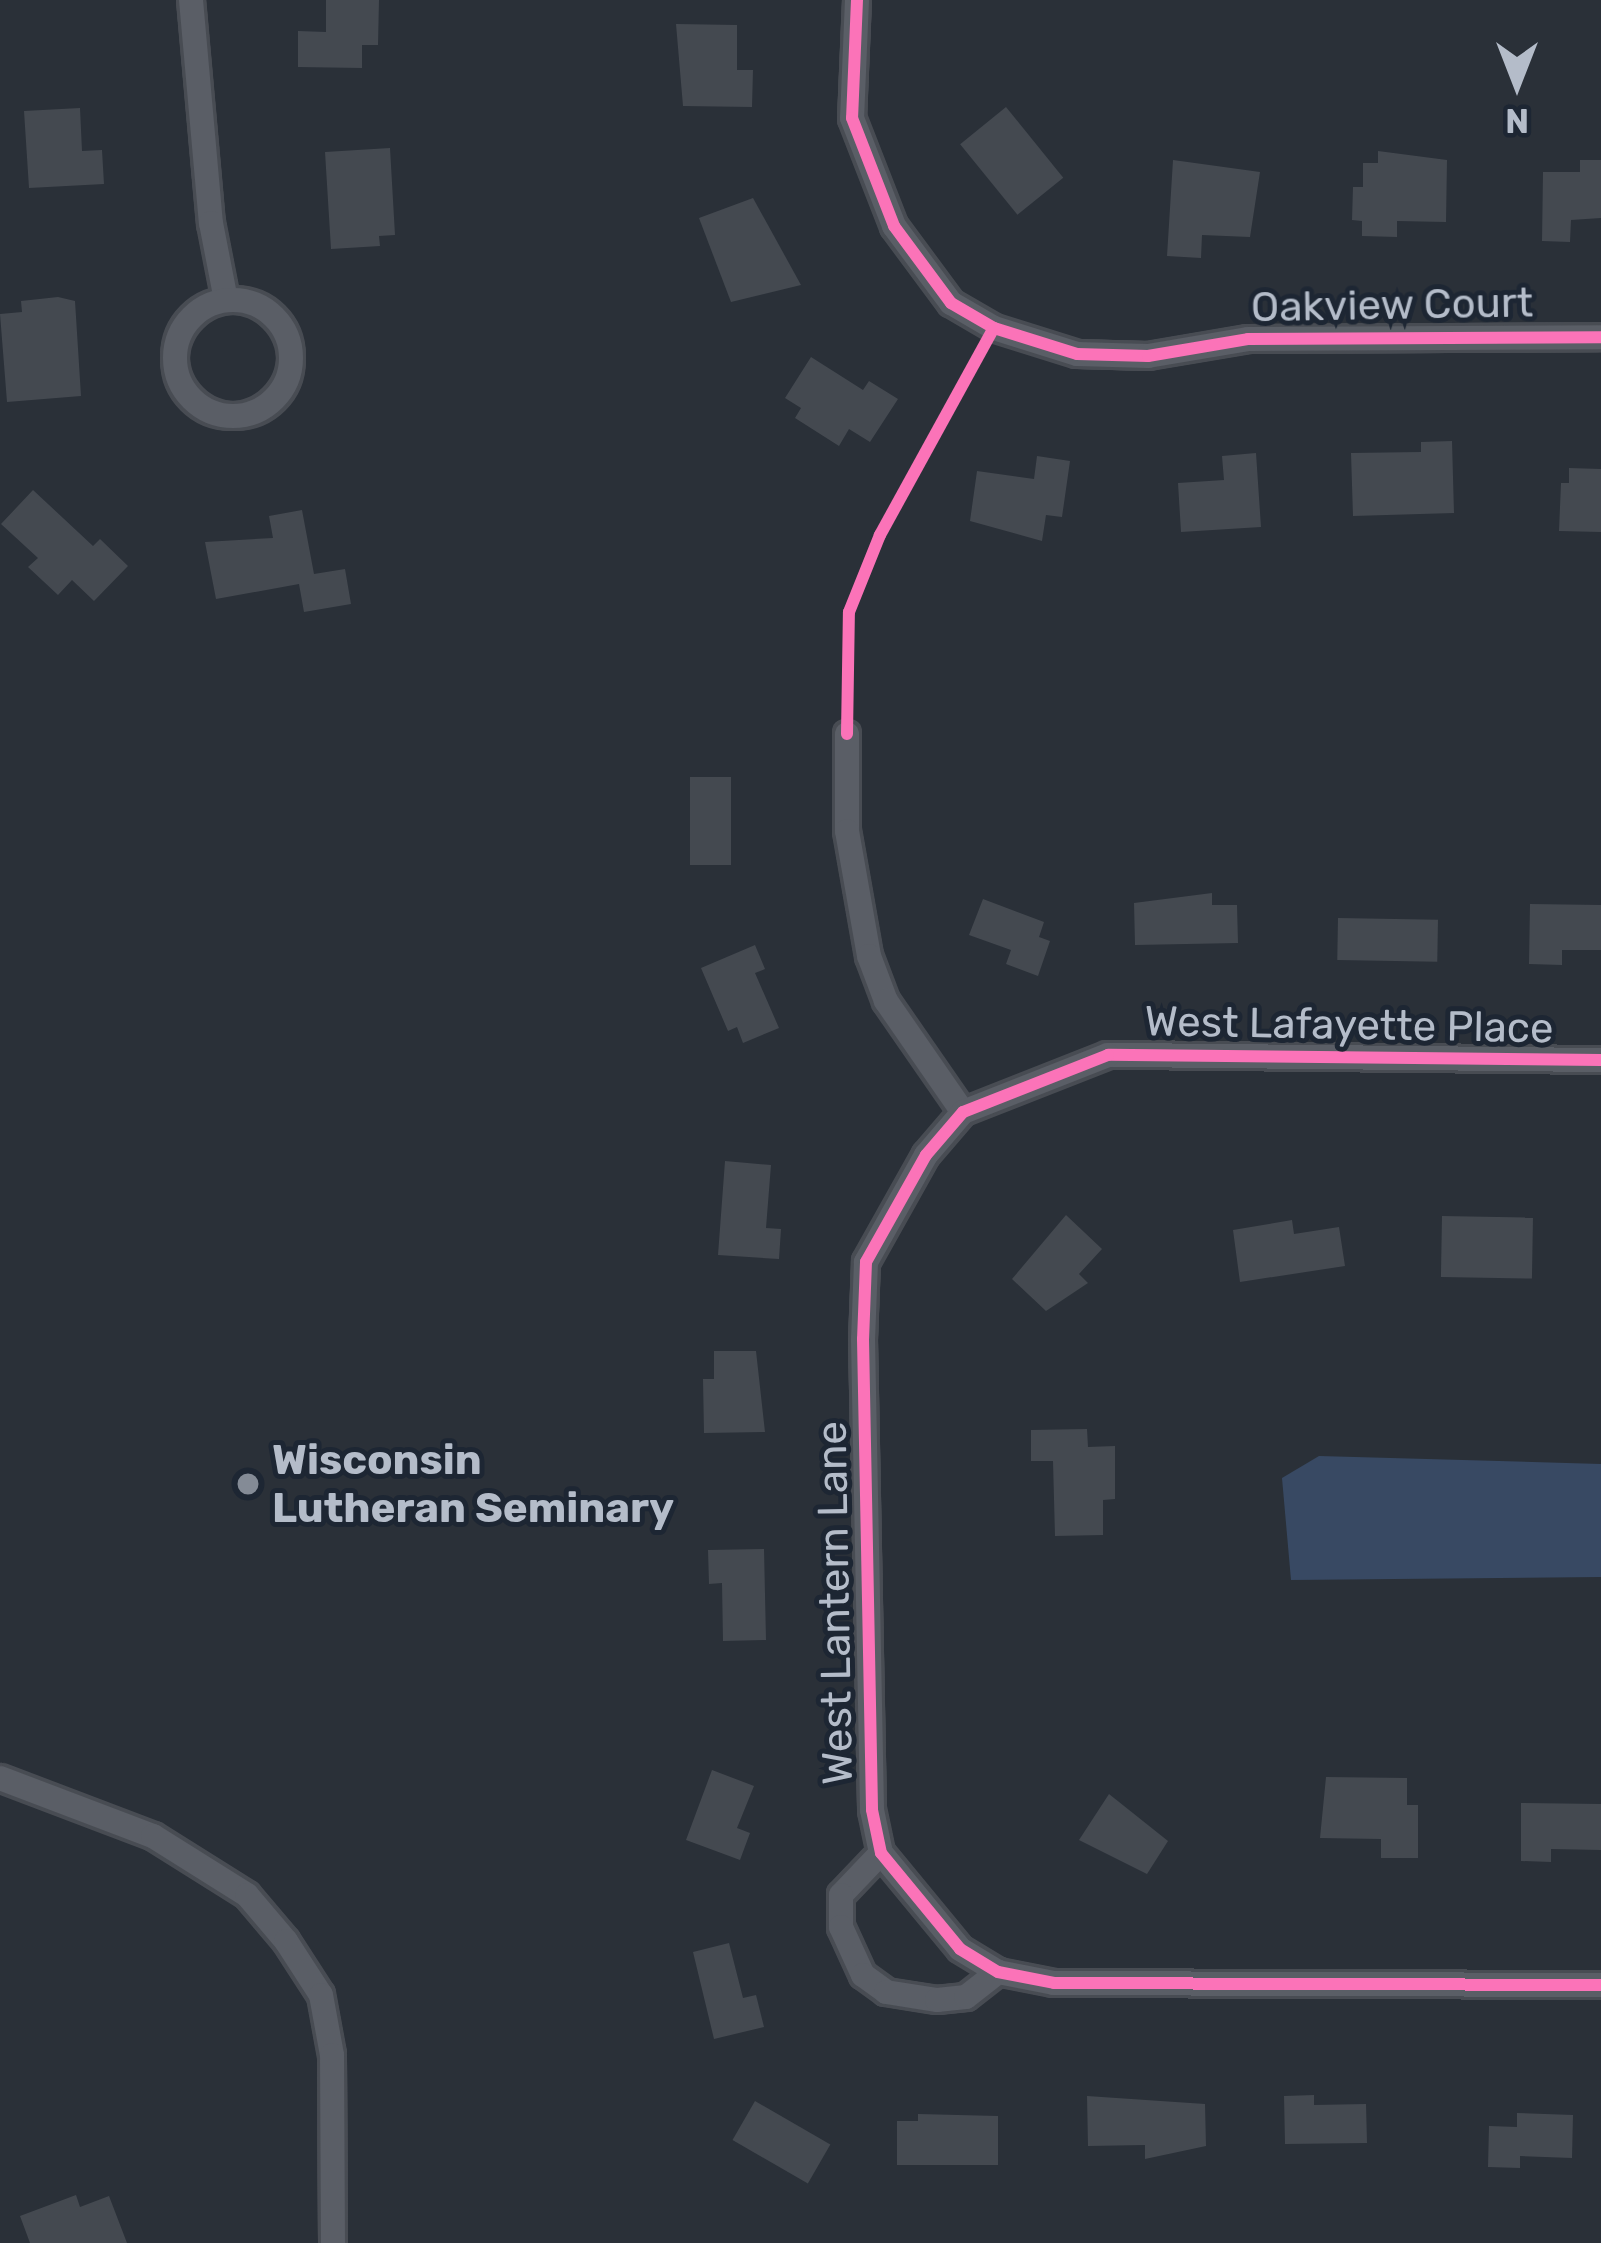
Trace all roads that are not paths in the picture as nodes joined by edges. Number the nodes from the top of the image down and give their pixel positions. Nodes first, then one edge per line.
1 (191, 0) edge
2 (857, 0) edge
3 (226, 300) junction
4 (1601, 337) edge
5 (847, 734) dead end
6 (1601, 1060) edge
7 (963, 1112) junction
8 (0, 1778) edge
9 (881, 1853) junction
10 (998, 1972) junction
11 (1601, 1985) edge
12 (333, 2243) edge

1 - 3 street
2 - 4 street, Oakview Court
3 - 3 street
5 - 7 street
6 - 7 street, West Lafayette Place
7 - 9 street, West Lantern Lane
8 - 12 street
9 - 10 street, West Lantern Lane
9 - 10 street
10 - 11 street, West Lantern Lane

